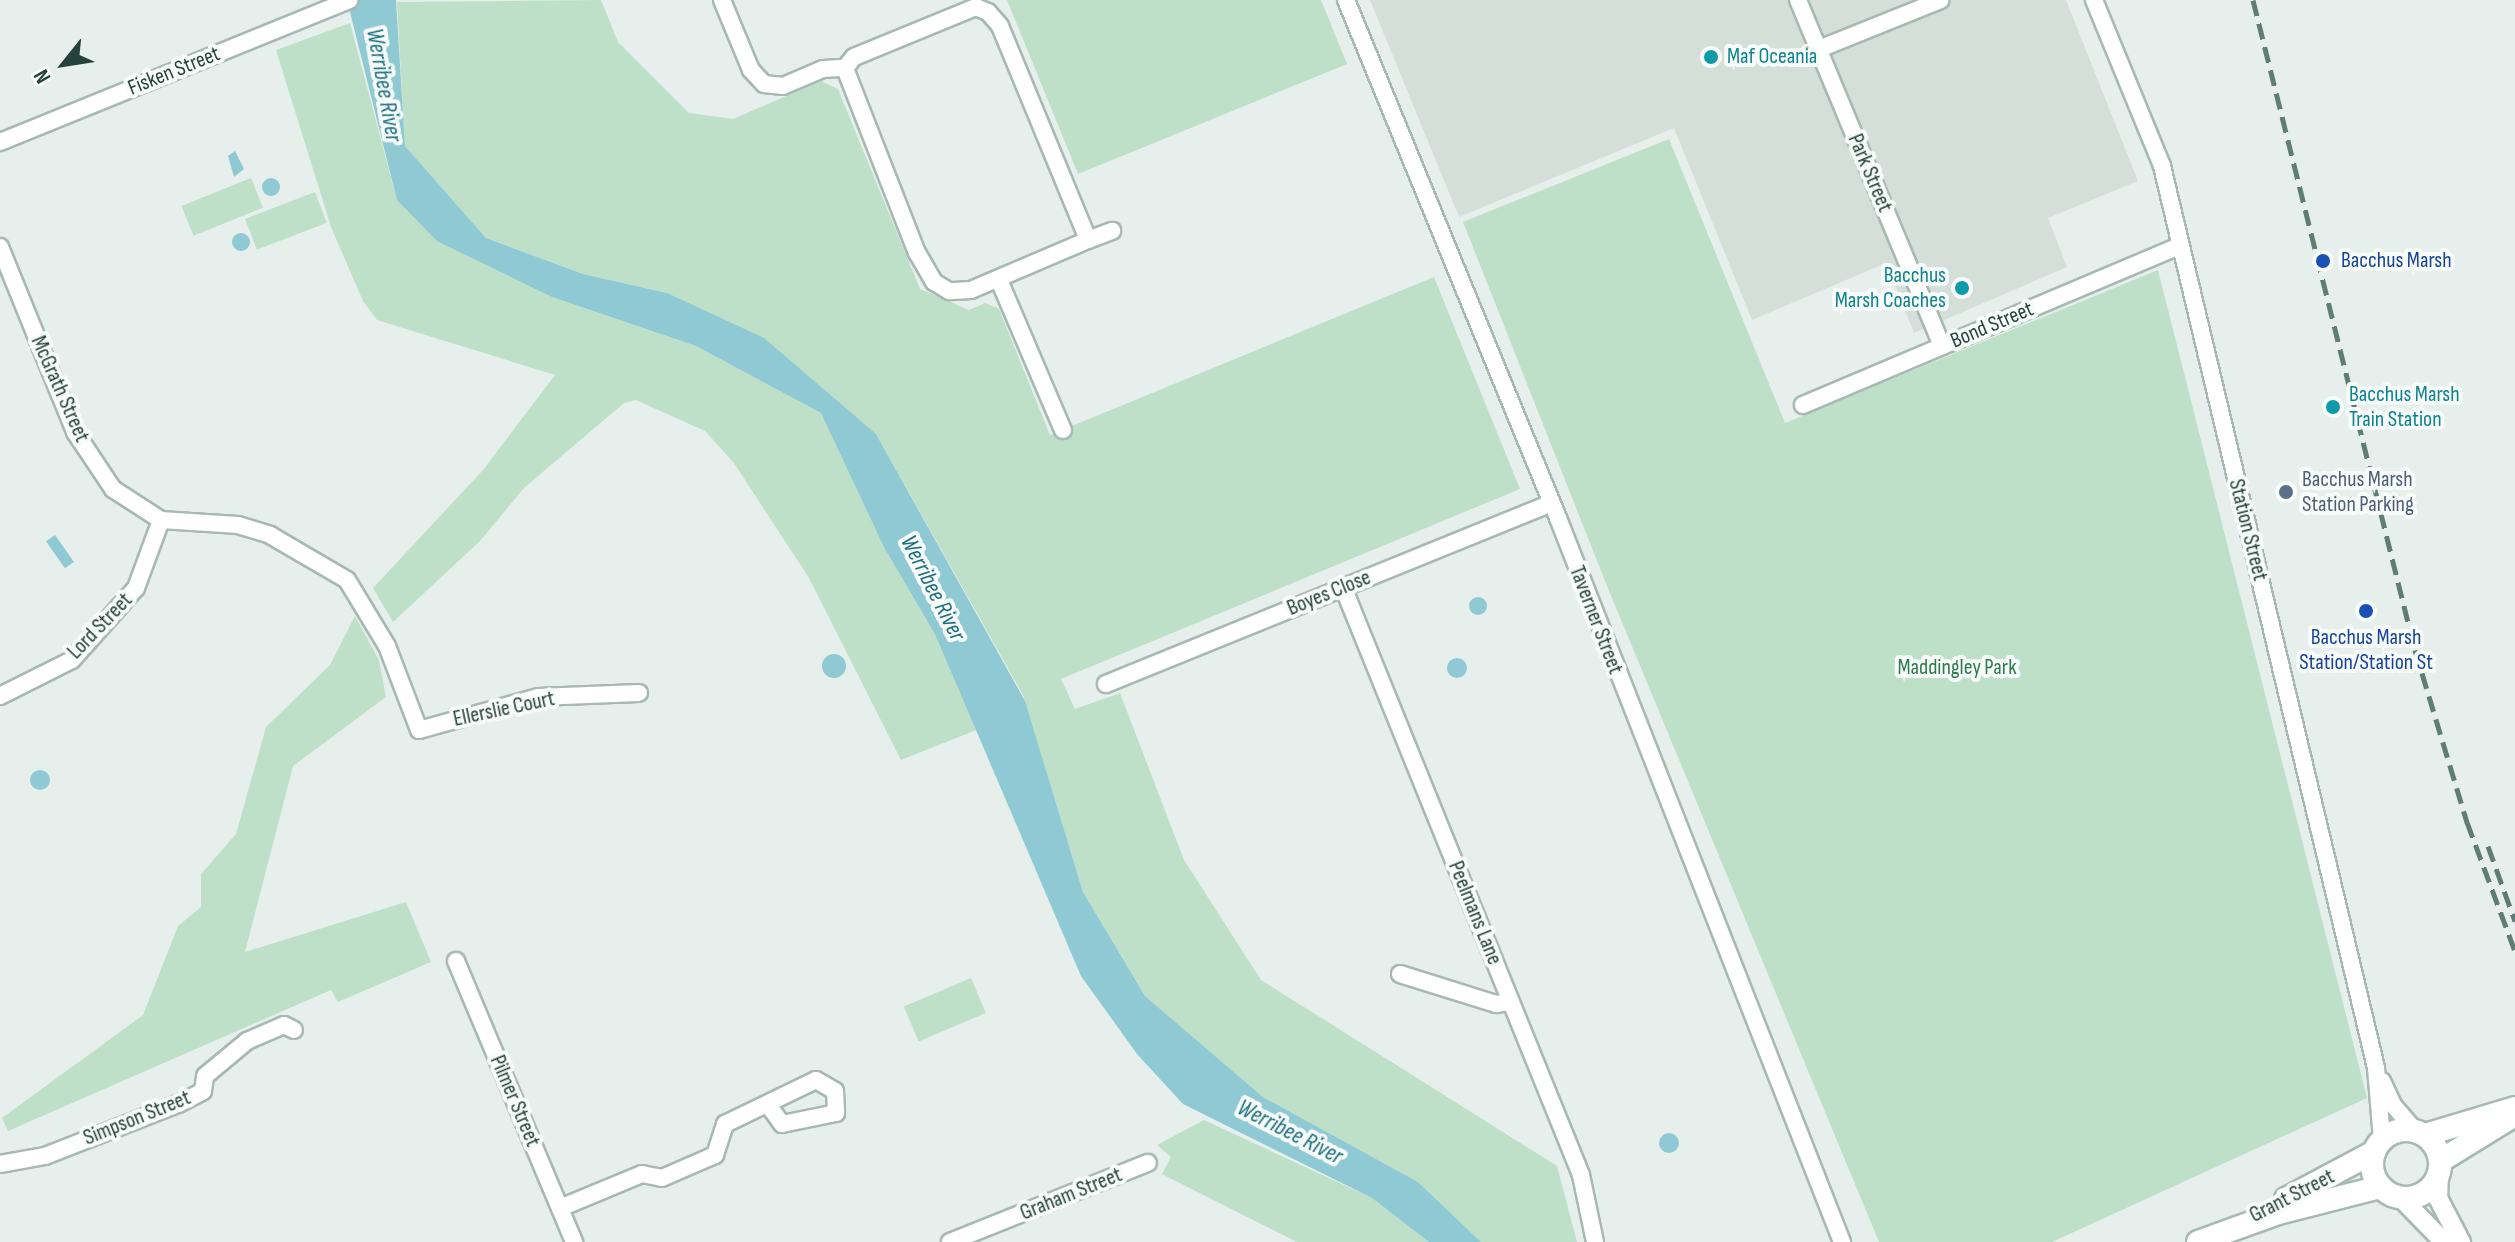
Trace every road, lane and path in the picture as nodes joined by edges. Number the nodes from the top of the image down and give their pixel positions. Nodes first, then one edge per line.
1 (722, 0) edge
2 (1346, 0) edge
3 (1798, 0) edge
4 (1941, 0) edge
5 (2094, 0) edge
6 (342, 3) edge
7 (1819, 49) junction
8 (845, 68) junction
9 (0, 142) edge
10 (1112, 231) dead end
11 (1088, 240) junction
12 (2180, 246) junction
13 (0, 247) edge
14 (999, 280) junction
15 (1942, 346) junction
16 (1803, 405) dead end
17 (1063, 430) dead end
18 (1552, 503) junction
19 (161, 520) junction
20 (1343, 587) junction
21 (1106, 684) dead end
22 (639, 693) dead end
23 (0, 696) edge
24 (419, 730) joint
25 (456, 961) dead end
26 (1400, 974) dead end
27 (1511, 1002) junction
28 (294, 1030) dead end
29 (2376, 1068) junction
30 (768, 1105) dead end
31 (2515, 1108) edge
32 (2515, 1116) edge
33 (2421, 1133) junction
34 (2378, 1145) junction
35 (1148, 1163) dead end
36 (0, 1164) edge
37 (2440, 1167) junction
38 (2380, 1187) junction
39 (2401, 1198) junction
40 (560, 1208) junction
41 (2204, 1240) edge
42 (574, 1242) edge
43 (950, 1242) edge
44 (1595, 1242) edge
45 (1842, 1242) edge
46 (2444, 1242) edge
47 (2461, 1242) edge

1 - 8 street
2 - 18 street, Taverner Street
3 - 7 street, Park Street
4 - 7 street
5 - 12 street, Station Street
6 - 9 street, Fisken Street
7 - 15 street, Park Street
8 - 11 street
8 - 14 street
10 - 11 street
11 - 14 street
12 - 15 street, Bond Street
12 - 29 street, Station Street
13 - 19 street, McGrath Street
14 - 17 street
15 - 16 street, Bond Street
18 - 20 street, Boyes Close
18 - 45 street, Taverner Street
19 - 23 street, Lord Street
19 - 24 street, McGrath Street
20 - 21 street, Boyes Close
20 - 27 street, Peelmans Lane
22 - 24 street, Ellerslie Court
25 - 40 street, Pilmer Street
26 - 27 street
27 - 44 street, Peelmans Lane
28 - 36 street, Simpson Street
29 - 33 street, Station Street
29 - 34 street, Station Street
30 - 40 street
31 - 33 main road
32 - 37 main road
33 - 34 main road
33 - 37 main road
34 - 38 main road
34 - 41 main road, Grant Street
35 - 43 street, Graham Street
37 - 39 main road
37 - 47 street
38 - 39 main road
38 - 41 main road, Grant Street
39 - 46 street
40 - 42 street, Pilmer Street

